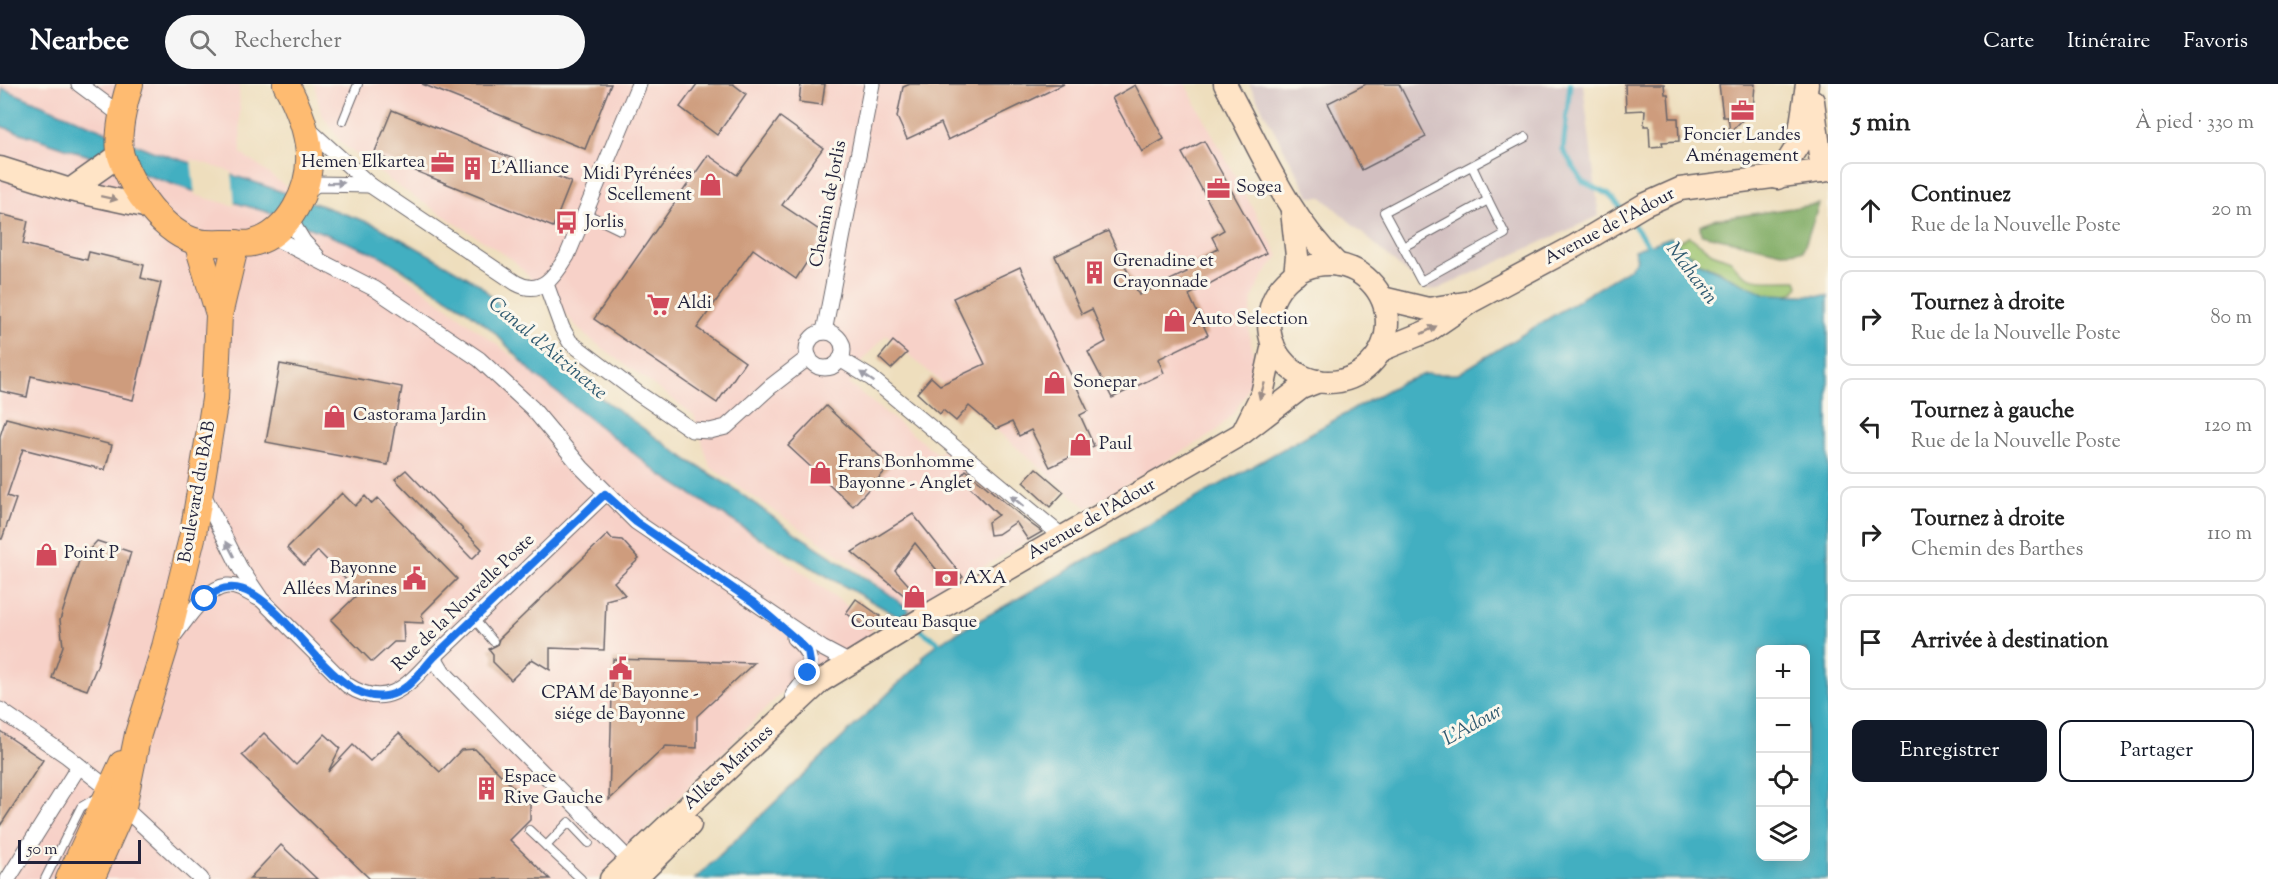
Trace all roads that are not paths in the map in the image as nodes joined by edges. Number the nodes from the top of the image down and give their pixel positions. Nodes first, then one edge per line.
1 (79, 84) edge
2 (130, 84) edge
3 (286, 84) edge
4 (358, 84) edge
5 (639, 84) edge
6 (872, 84) edge
7 (1225, 84) edge
8 (1808, 84) edge
9 (122, 116) junction
10 (343, 121) dead end
11 (304, 126) junction
12 (1526, 137) dead end
13 (121, 154) junction
14 (1472, 166) junction
15 (0, 168) edge
16 (1825, 173) edge
17 (1777, 178) junction
18 (370, 185) junction
19 (69, 190) junction
20 (305, 192) junction
21 (1488, 200) junction
22 (149, 207) junction
23 (1292, 209) junction
24 (585, 213) junction
25 (290, 218) junction
26 (620, 230) dead end
27 (269, 235) junction
28 (198, 242) junction
29 (236, 243) junction
30 (1402, 247) junction
31 (323, 263) junction
32 (1338, 265) junction
33 (1295, 275) junction
34 (546, 284) junction
35 (1382, 298) junction
36 (1472, 301) junction
37 (219, 315) junction
38 (824, 332) junction
39 (1273, 344) junction
40 (1381, 350) junction
41 (809, 357) junction
42 (840, 359) junction
43 (1319, 381) junction
44 (1241, 434) junction
45 (201, 492) junction
46 (605, 494) junction
47 (1063, 537) junction
48 (261, 599) junction
49 (753, 602) junction
50 (474, 619) junction
51 (907, 628) joint
52 (494, 641) dead end
53 (165, 646) junction
54 (434, 657) junction
55 (852, 664) junction
56 (0, 710) edge
57 (744, 754) junction
58 (79, 766) junction
59 (117, 798) junction
60 (529, 830) dead end
61 (589, 843) dead end
62 (546, 846) junction
63 (635, 871) edge
64 (8, 879) edge
65 (45, 879) edge
66 (69, 879) edge
67 (91, 879) edge
68 (201, 879) edge
69 (581, 879) edge
70 (611, 879) edge

1 - 9 street
2 - 9 main road
3 - 11 main road
4 - 10 lane
5 - 24 street
6 - 38 street, Chemin de Jorlis
7 - 23 main road
8 - 16 main road
8 - 17 main road
9 - 13 main road
11 - 18 street
11 - 20 main road
12 - 14 lane
13 - 19 main road
13 - 22 main road
14 - 21 lane
14 - 30 lane
15 - 19 main road
16 - 17 main road, Avenue de l'Adour
17 - 36 main road, Avenue de l'Adour
20 -> 18 street
18 - 34 street
19 -> 22 main road
20 - 25 main road
21 - 30 lane
21 - 30 lane
22 - 28 main road
23 - 32 main road
23 - 33 main road
24 - 26 lane
24 - 34 street
25 - 27 main road
25 - 31 street
27 - 29 main road
27 - 31 street
28 - 29 main road
28 - 37 main road, Boulevard du BAB
29 - 37 main road, Boulevard du BAB
31 - 46 street
32 - 33 main road
32 - 35 main road
33 - 39 main road
34 - 41 street
35 - 36 main road, Avenue de l'Adour
35 - 40 main road
40 -> 36 main road, Avenue de l'Adour
37 - 45 main road, Boulevard du BAB
38 - 41 street
38 - 42 street
39 - 43 main road
39 -> 44 main road
40 - 43 main road
41 - 42 street
47 -> 42 street
43 - 44 main road, Avenue de l'Adour
44 - 47 main road, Avenue de l'Adour
48 -> 45 street, Rue de la Nouvelle Poste
45 - 53 main road, Boulevard du BAB
46 - 49 street
46 - 50 street, Rue de la Nouvelle Poste
47 - 51 main road, Avenue de l'Adour
48 - 53 street, Rue de la Nouvelle Poste
48 - 54 street, Rue de la Nouvelle Poste
49 - 55 street
49 - 57 street
50 - 52 lane
50 - 54 street, Rue de la Nouvelle Poste
51 - 55 main road, Allées Marines
53 - 59 main road, Boulevard du BAB
54 - 63 street
55 - 57 main road, Allées Marines
55 - 63 main road, Allées Marines
56 - 58 street
57 - 63 main road, Allées Marines
58 - 59 street
58 - 64 street
59 - 65 lane
59 - 66 main road, Boulevard du BAB
59 - 67 main road, Boulevard du BAB
59 - 68 street
60 - 62 lane
61 - 62 lane
62 - 69 lane
63 - 70 main road, Allées Marines

